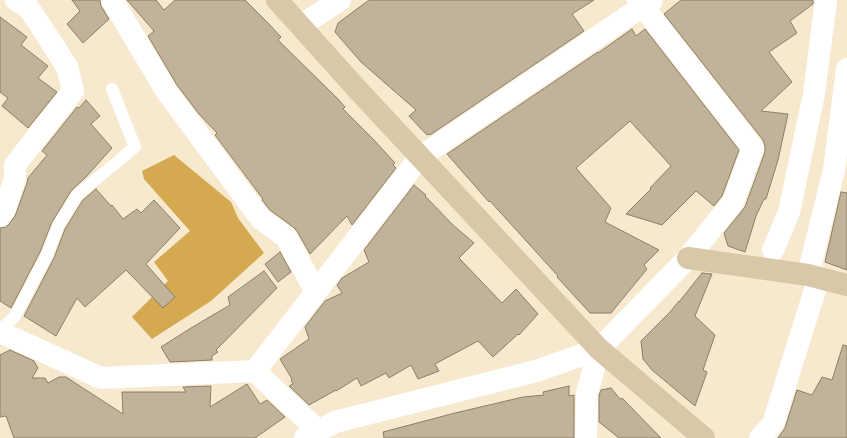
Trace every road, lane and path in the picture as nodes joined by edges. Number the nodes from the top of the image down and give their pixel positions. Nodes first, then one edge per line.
1 (16, 0) edge
2 (112, 0) edge
3 (277, 0) edge
4 (340, 0) edge
5 (826, 0) edge
6 (644, 2) edge
7 (300, 26) junction
8 (847, 69) edge
9 (112, 89) dead end
10 (420, 157) junction
11 (0, 216) edge
12 (774, 250) dead end
13 (688, 258) junction
14 (814, 276) junction
15 (847, 285) edge
16 (316, 292) junction
17 (0, 332) edge
18 (599, 348) junction
19 (255, 371) junction
20 (312, 435) edge
21 (699, 436) edge
22 (586, 438) edge
23 (760, 438) edge

1 - 11 street
2 - 16 street
3 - 7 street
4 - 7 street
5 - 12 street
6 - 10 street
6 - 13 street
7 - 10 street
8 - 14 street
9 - 17 lane
10 - 16 street
10 - 18 street
13 - 14 street
13 - 18 street
14 - 15 street
14 - 23 street
16 - 19 street
17 - 19 street
18 - 20 street
18 - 21 street
18 - 22 street
19 - 20 street

